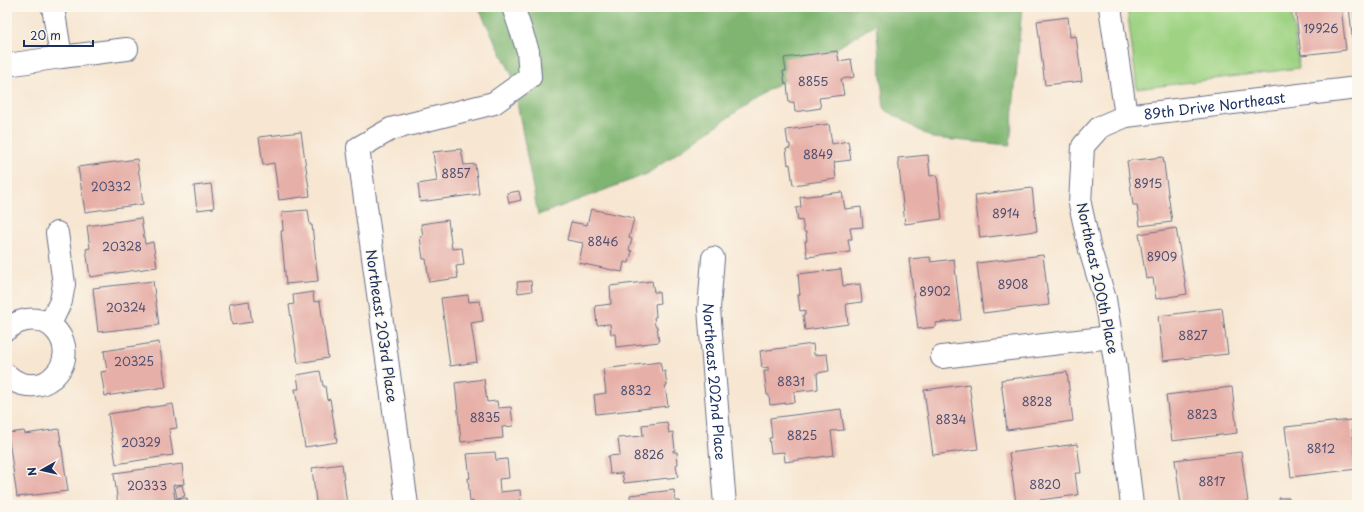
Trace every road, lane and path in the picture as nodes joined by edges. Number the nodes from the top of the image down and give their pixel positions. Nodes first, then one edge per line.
1 (53, 7) edge
2 (512, 7) edge
3 (1110, 7) edge
4 (127, 49) dead end
5 (61, 57) junction
6 (7, 65) edge
7 (1357, 88) edge
8 (1126, 116) junction
9 (1083, 146) joint
10 (57, 234) dead end
11 (713, 258) dead end
12 (50, 324) junction
13 (7, 329) edge
14 (1111, 337) junction
15 (942, 357) dead end
16 (7, 375) edge
17 (407, 505) edge
18 (725, 505) edge
19 (1132, 505) edge

1 - 5 street
2 - 17 street, Northeast 203rd Place
3 - 8 street
4 - 5 street
5 - 6 street
7 - 8 street, 89th Drive Northeast
8 - 9 street, 89th Drive Northeast
9 - 14 street, Northeast 200th Place
10 - 12 street
11 - 18 street, Northeast 202nd Place
12 - 13 street
12 - 16 street
14 - 15 street
14 - 19 street, Northeast 200th Place

